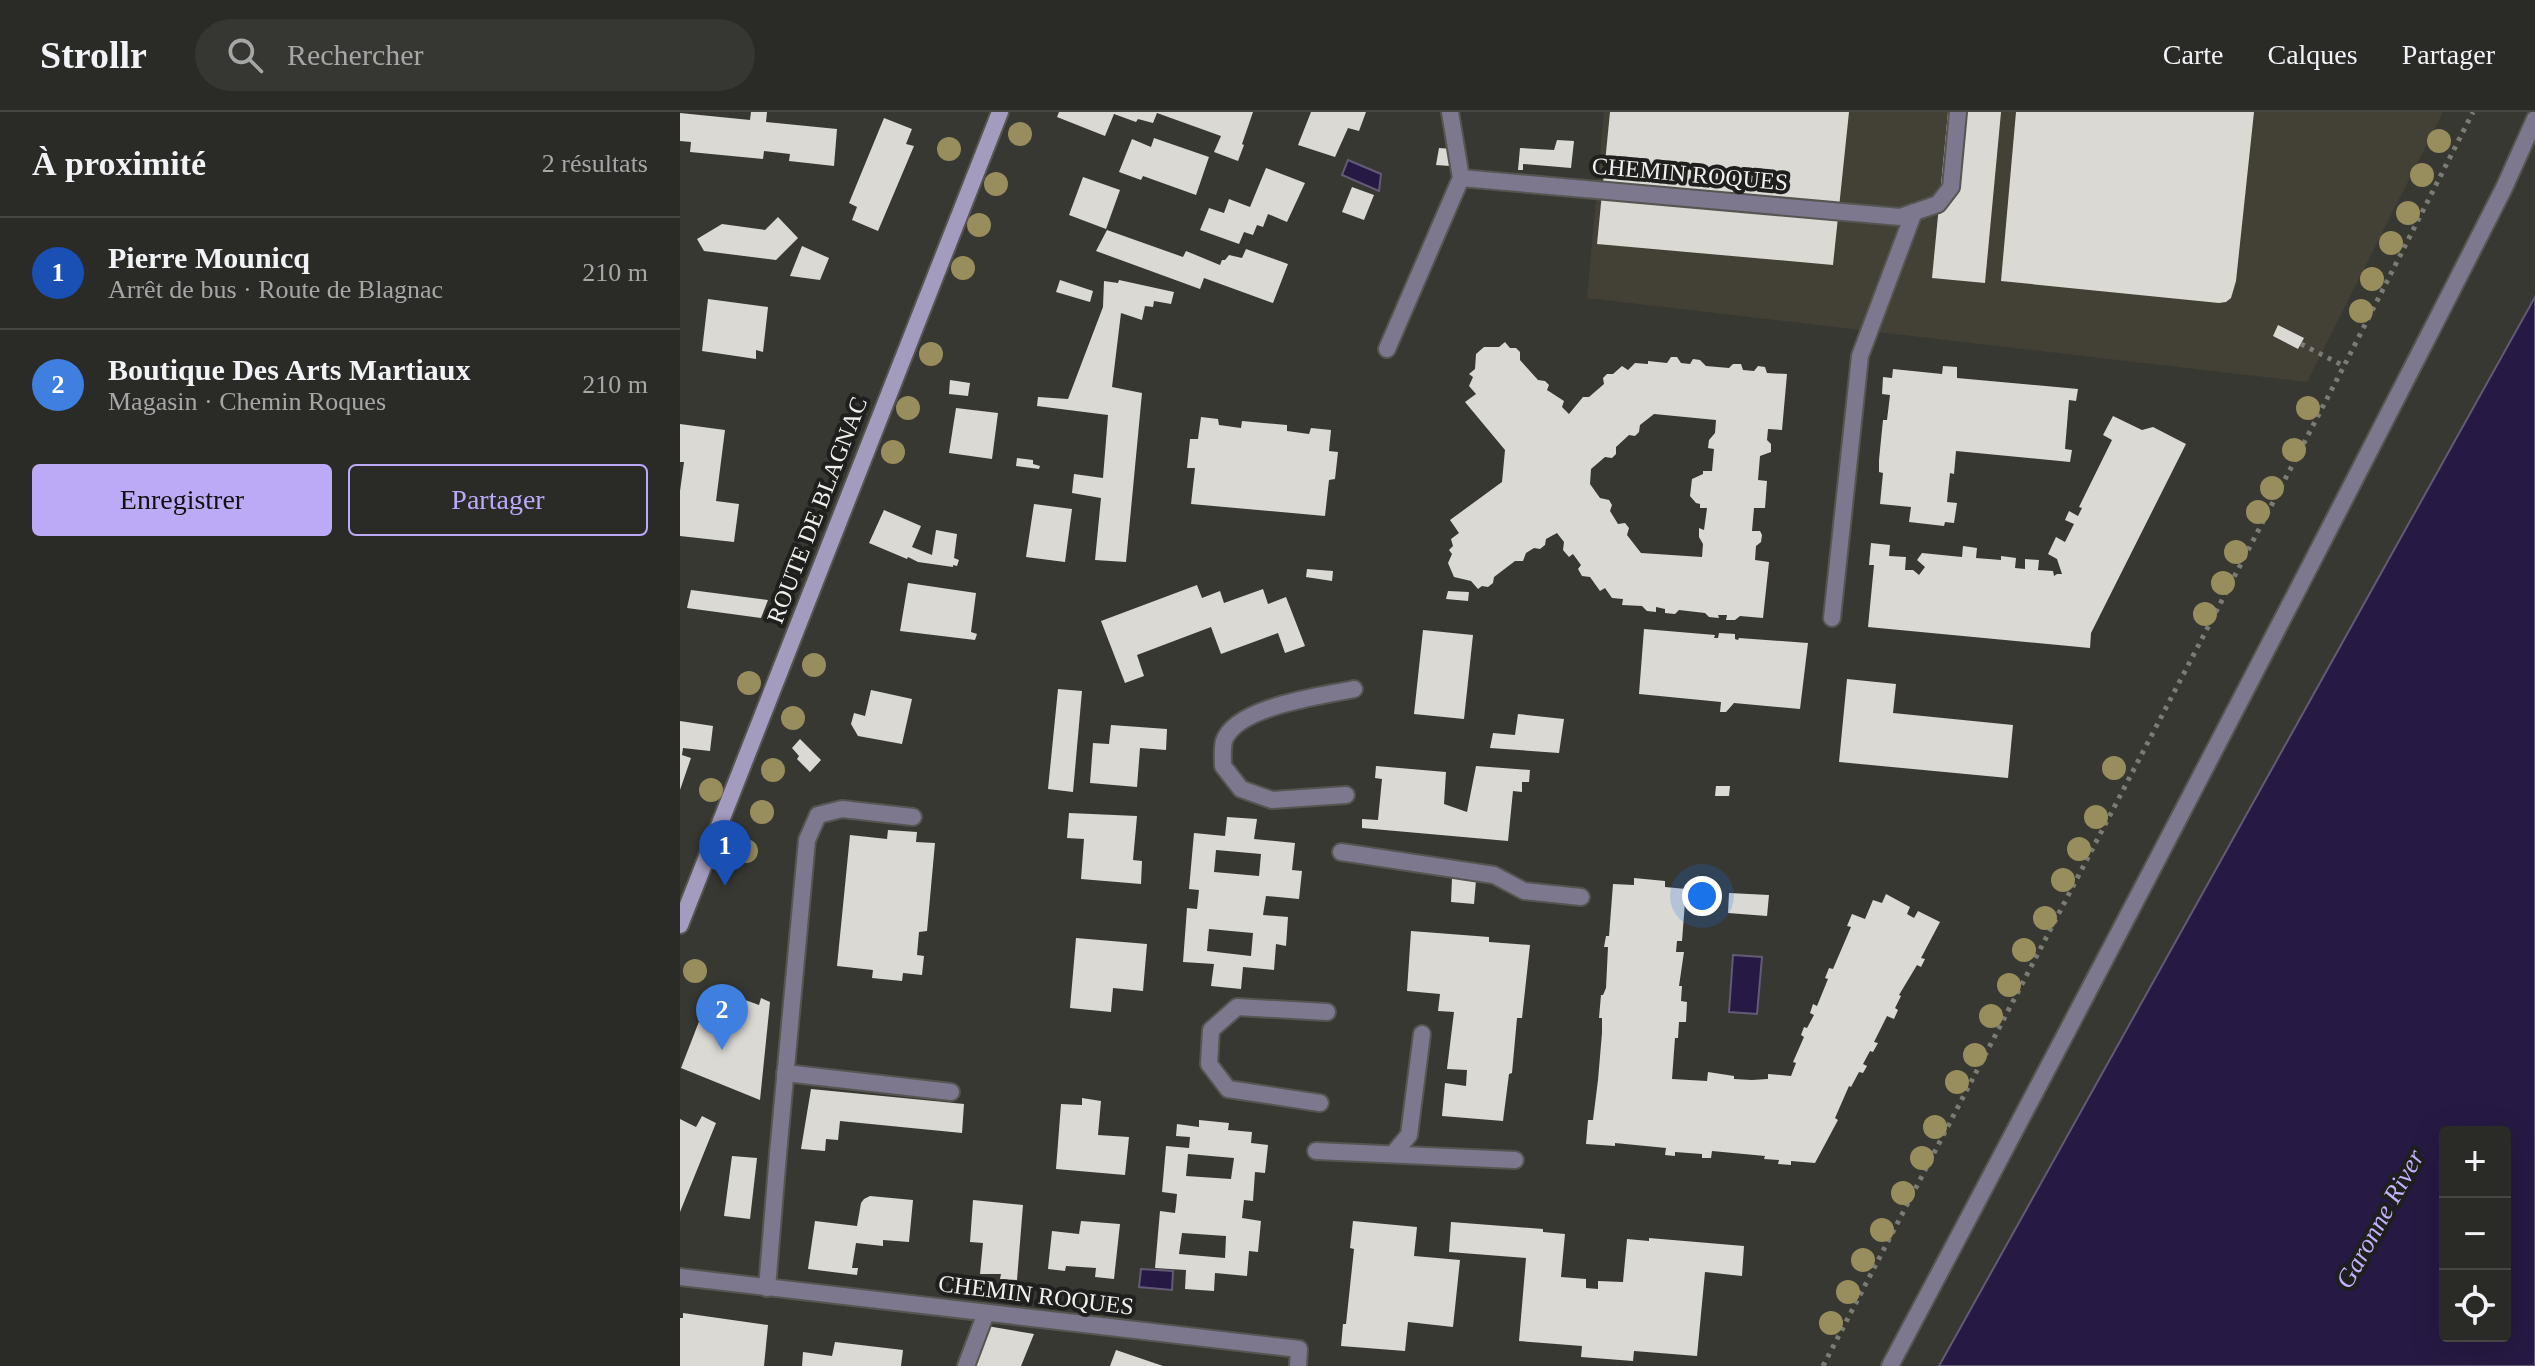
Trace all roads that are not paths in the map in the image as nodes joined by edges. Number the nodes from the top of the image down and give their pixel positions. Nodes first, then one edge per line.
1 (1000, 112) edge
2 (1450, 112) edge
3 (1958, 112) edge
4 (2535, 119) edge
5 (1461, 178) junction
6 (1914, 212) junction
7 (1387, 349) dead end
8 (1832, 618) dead end
9 (1354, 689) dead end
10 (1346, 795) dead end
11 (913, 817) dead end
12 (1341, 852) dead end
13 (1581, 897) dead end
14 (680, 925) edge
15 (1327, 1012) dead end
16 (1422, 1034) dead end
17 (785, 1073) junction
18 (951, 1092) dead end
19 (1320, 1103) dead end
20 (1316, 1151) dead end
21 (1393, 1154) junction
22 (1515, 1160) dead end
23 (680, 1277) edge
24 (767, 1288) junction
25 (986, 1313) junction
26 (1298, 1358) edge
27 (966, 1366) edge
28 (1890, 1366) edge

1 - 14 street, ROUTE DE BLAGNAC
2 - 5 street
3 - 6 street, CHEMIN ROQUES
4 - 28 street
5 - 6 street, CHEMIN ROQUES
5 - 7 street
6 - 8 street
9 - 10 street
11 - 17 street
12 - 13 street
15 - 19 street
16 - 21 street
17 - 18 street
17 - 24 street
20 - 21 street
21 - 22 street
23 - 24 street, CHEMIN ROQUES
24 - 25 street, CHEMIN ROQUES
25 - 26 street, CHEMIN ROQUES
25 - 27 street

